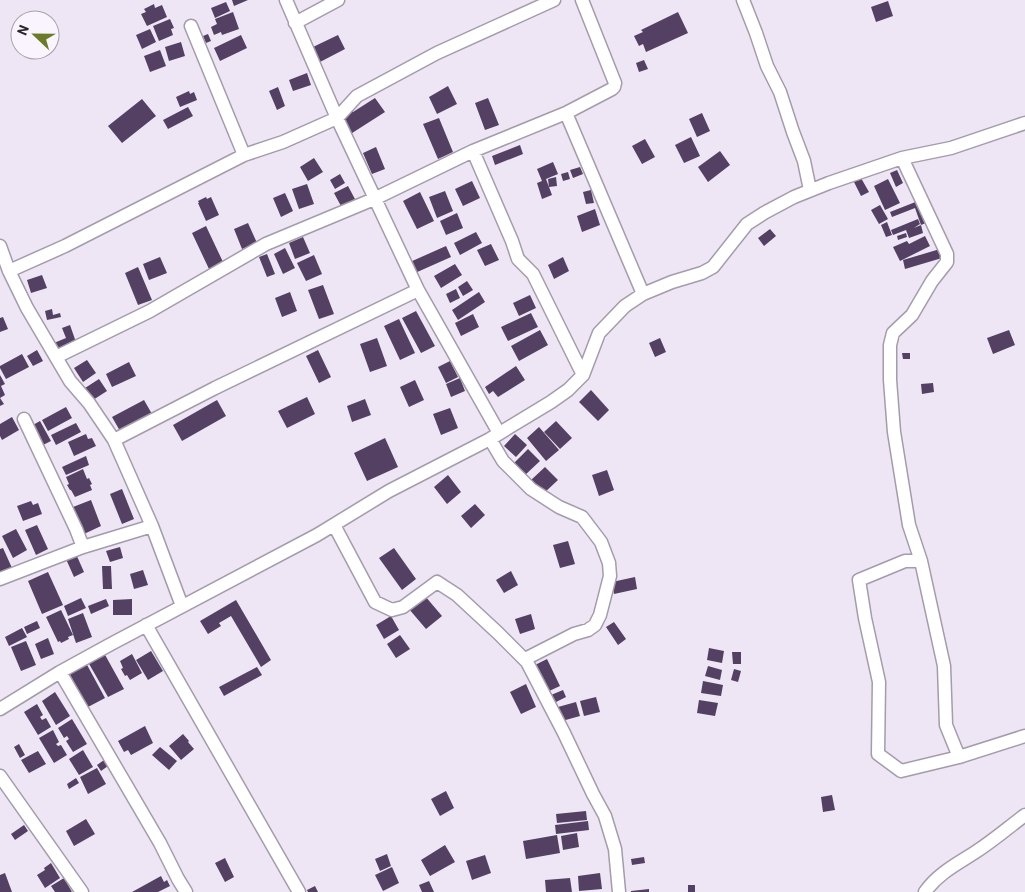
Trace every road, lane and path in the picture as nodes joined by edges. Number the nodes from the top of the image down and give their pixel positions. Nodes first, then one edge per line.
1 (286, 0) edge
2 (338, 0) edge
3 (554, 0) edge
4 (582, 0) edge
5 (743, 0) edge
6 (295, 23) junction
7 (190, 26) dead end
8 (566, 113) junction
9 (337, 118) junction
10 (1025, 123) edge
11 (473, 150) junction
12 (244, 155) junction
13 (902, 158) junction
14 (810, 190) junction
15 (374, 199) junction
16 (0, 246) edge
17 (9, 272) junction
18 (418, 290) junction
19 (643, 294) junction
20 (56, 357) junction
21 (584, 375) junction
22 (24, 419) dead end
23 (494, 436) junction
24 (114, 440) junction
25 (334, 525) junction
26 (152, 526) junction
27 (83, 547) junction
28 (921, 560) junction
29 (0, 579) edge
30 (182, 606) junction
31 (146, 625) junction
32 (527, 662) junction
33 (60, 672) junction
34 (0, 709) edge
35 (1025, 736) edge
36 (959, 757) junction
37 (0, 776) edge
38 (1025, 815) edge
39 (978, 851) junction
40 (82, 892) edge
41 (186, 892) edge
42 (299, 892) edge
43 (619, 892) edge
44 (925, 892) edge
45 (936, 892) edge

1 - 6 street
2 - 6 street
3 - 9 street
4 - 8 street
5 - 14 street
6 - 9 street
7 - 12 street
8 - 11 street
8 - 19 street
9 - 12 street
9 - 15 street
10 - 13 street
11 - 15 street
11 - 21 street
12 - 17 street
13 - 14 street
13 - 28 street
14 - 19 street
15 - 18 street
15 - 20 street
16 - 17 street
17 - 20 street
18 - 23 street
18 - 24 street
19 - 21 street
20 - 24 street
21 - 23 street
22 - 27 street
23 - 25 street
23 - 32 street
24 - 26 street
25 - 30 street
25 - 32 street
26 - 27 street
26 - 30 street
27 - 29 street
28 - 36 street
28 - 36 street
30 - 31 street
31 - 33 street
31 - 42 street
32 - 43 street
33 - 34 street
33 - 41 street
35 - 36 street
37 - 40 street
38 - 39 street
39 - 44 street
39 - 45 street

